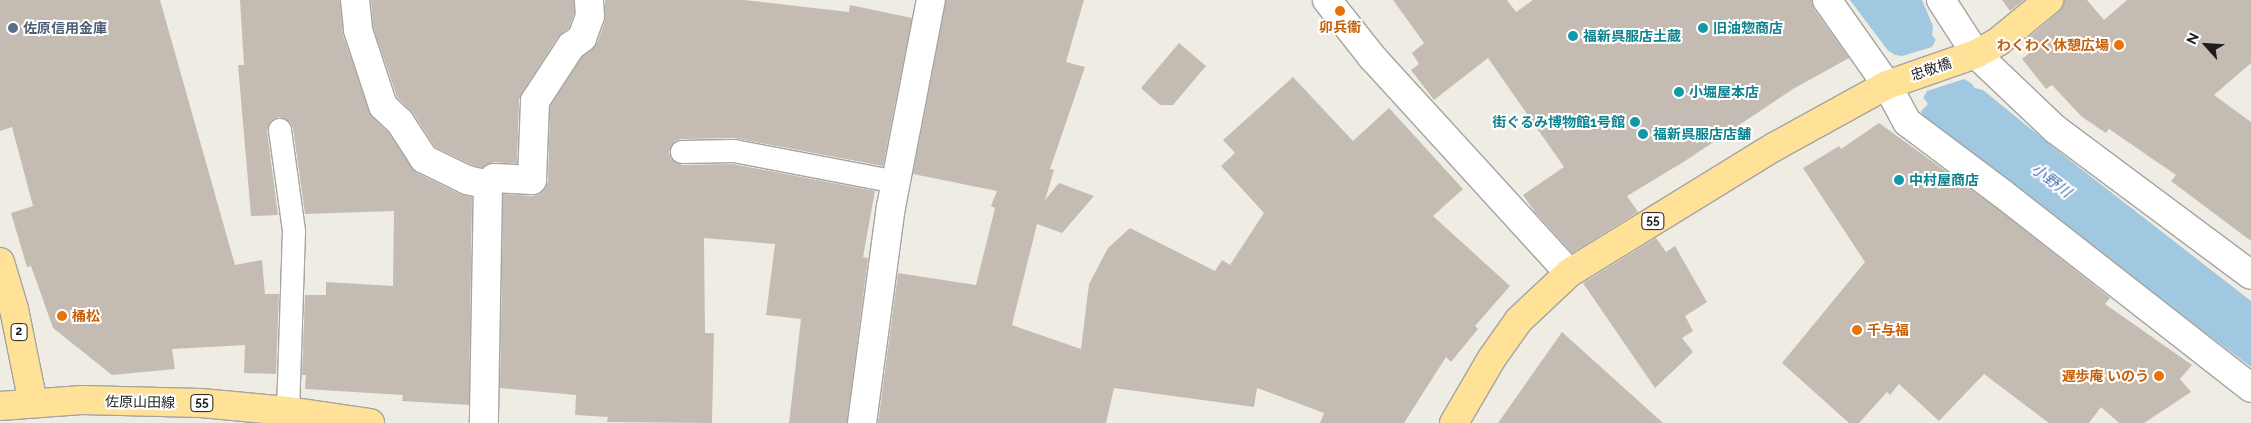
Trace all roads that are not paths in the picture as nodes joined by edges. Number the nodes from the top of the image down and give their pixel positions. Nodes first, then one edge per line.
1 (355, 0) edge
2 (589, 0) edge
3 (931, 0) edge
4 (1327, 0) edge
5 (1827, 0) edge
6 (1941, 0) edge
7 (2048, 0) edge
8 (1967, 57) junction
9 (1895, 82) junction
10 (280, 130) dead end
11 (682, 152) dead end
12 (897, 182) junction
13 (488, 185) junction
14 (0, 262) edge
15 (1570, 272) junction
16 (2251, 275) edge
17 (2251, 388) edge
18 (33, 403) junction
19 (0, 406) edge
20 (288, 411) junction
21 (370, 423) edge
22 (484, 423) edge
23 (862, 423) edge
24 (1454, 423) edge

1 - 13 street
2 - 13 street
3 - 12 street
4 - 15 street
5 - 9 street
6 - 8 street
7 - 8 main road, 55
8 - 9 main road, 忠敬橋 / 55
8 - 16 street
9 - 15 main road, 55
9 - 17 street
10 - 20 lane
11 - 12 lane
12 - 23 street
13 - 22 street
14 - 18 main road, 2
15 - 24 main road, 55
18 - 19 main road, 佐原山田線 / 55
18 - 20 main road, 佐原山田線 / 55
20 - 21 main road, 佐原山田線 / 55

